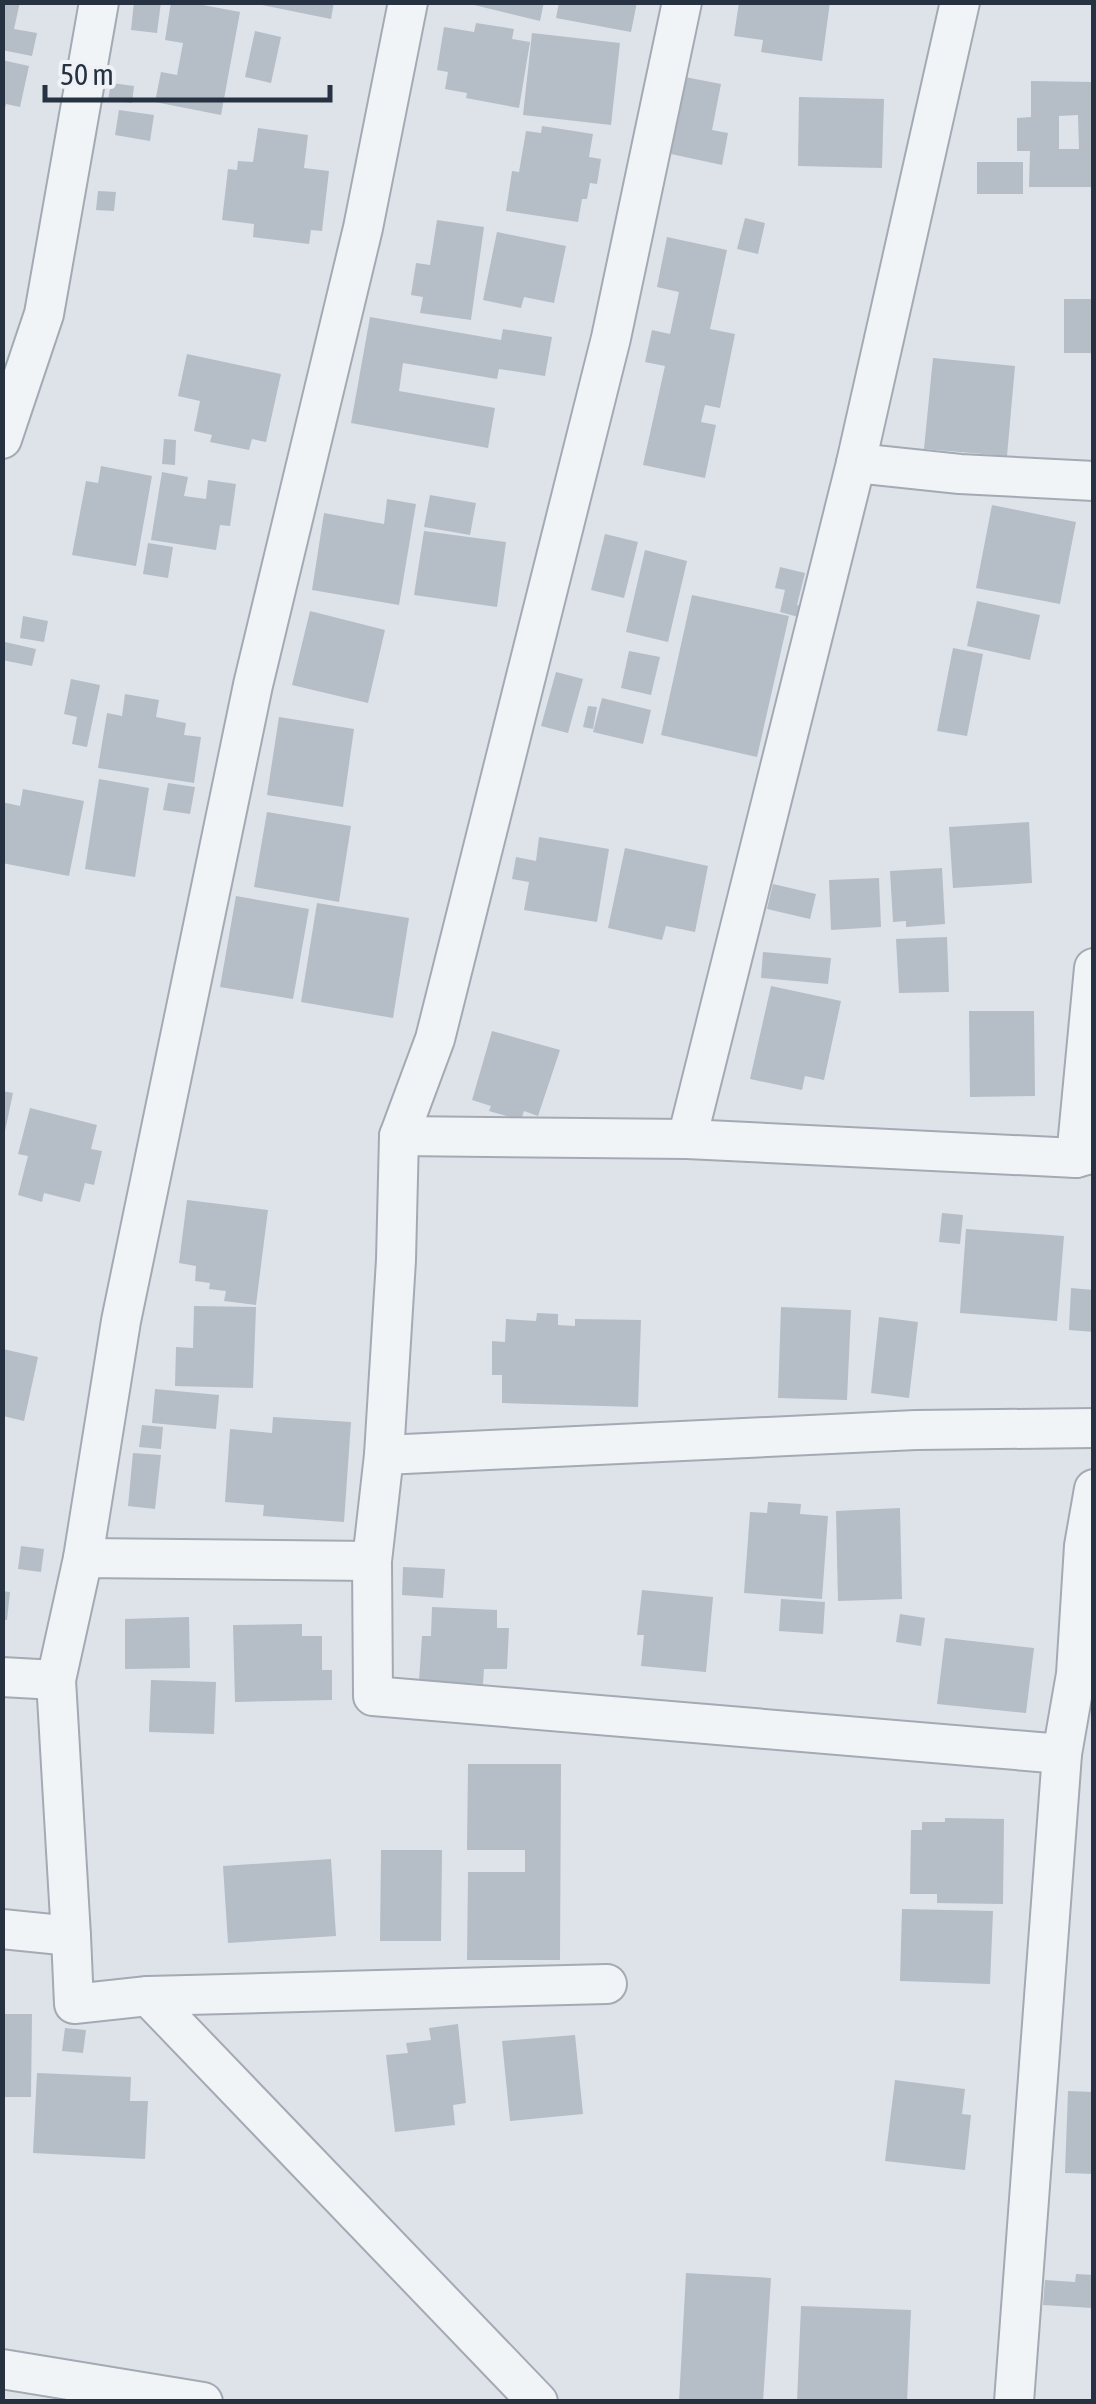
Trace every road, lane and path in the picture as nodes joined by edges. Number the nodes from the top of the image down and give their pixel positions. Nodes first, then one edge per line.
1 (99, 2) edge
2 (408, 2) edge
3 (682, 2) edge
4 (960, 2) edge
5 (2, 440) edge
6 (856, 463) junction
7 (1094, 481) edge
8 (1094, 968) edge
9 (399, 1136) junction
10 (687, 1139) junction
11 (1085, 1156) edge
12 (1094, 1428) edge
13 (384, 1455) junction
14 (1094, 1489) edge
15 (83, 1558) junction
16 (372, 1561) junction
17 (2, 1676) edge
18 (56, 1680) junction
19 (1062, 1754) junction
20 (2, 1929) edge
21 (71, 1936) junction
22 (607, 1984) dead end
23 (148, 1996) junction
24 (13, 2380) edge
25 (203, 2402) edge
26 (538, 2402) edge
27 (1014, 2402) edge

1 - 5 street
2 - 15 street
3 - 9 street
4 - 6 street
6 - 7 street
6 - 10 street
8 - 11 street
9 - 10 street
9 - 13 street
10 - 11 street
12 - 13 street
13 - 16 street
14 - 19 street
15 - 16 street
15 - 18 street
16 - 19 street
17 - 18 street
18 - 21 street
19 - 27 street
20 - 21 street
21 - 23 street
22 - 23 street
23 - 26 street
24 - 25 street

